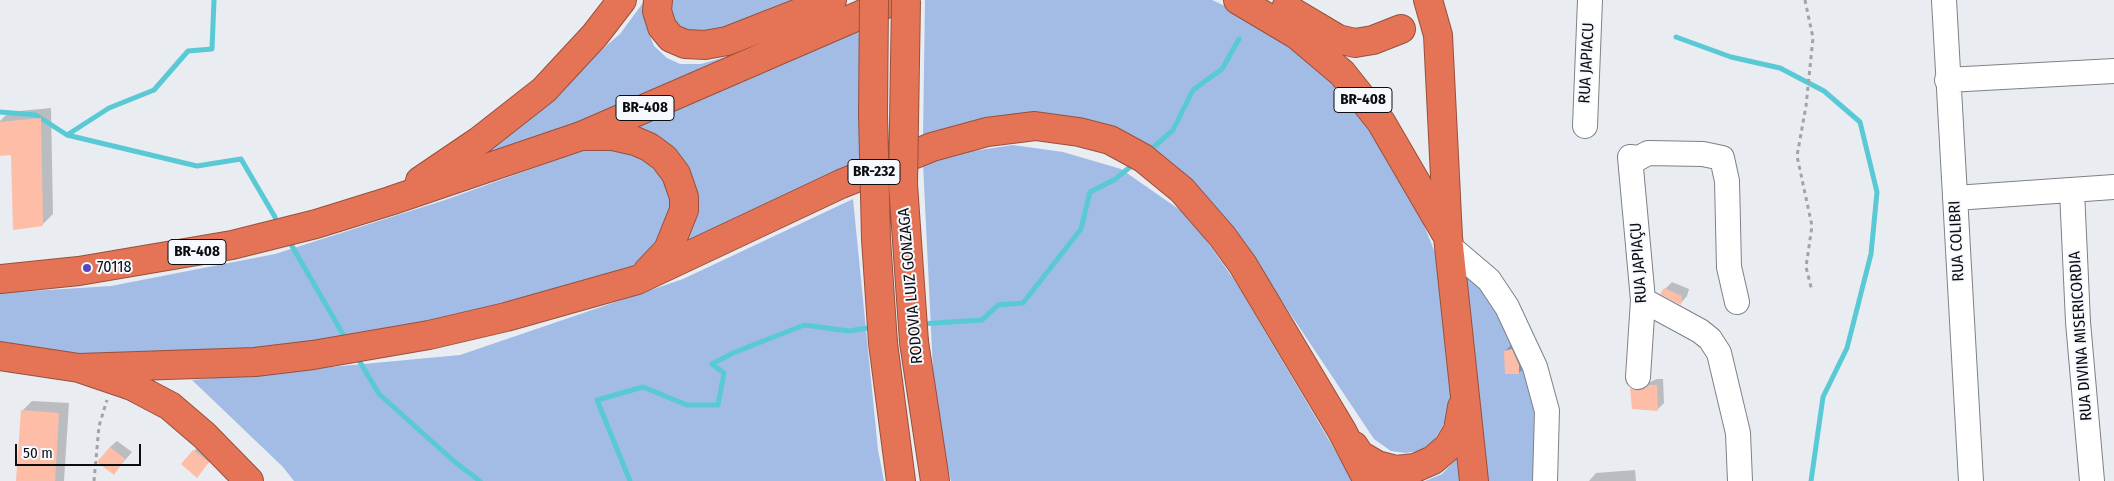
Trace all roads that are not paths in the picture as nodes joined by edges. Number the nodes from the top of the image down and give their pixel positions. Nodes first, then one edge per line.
1 (622, 0) edge
2 (658, 0) edge
3 (832, 0) edge
4 (874, 0) edge
5 (895, 0) edge
6 (906, 0) edge
7 (1238, 0) edge
8 (1275, 0) edge
9 (1590, 0) edge
10 (1944, 0) edge
11 (1429, 1) edge
12 (1401, 29) junction
13 (1326, 60) junction
14 (2114, 71) edge
15 (1947, 80) junction
16 (1585, 126) dead end
17 (580, 136) junction
18 (2114, 187) edge
19 (2072, 191) junction
20 (1955, 198) junction
21 (390, 201) junction
22 (1449, 242) junction
23 (0, 278) edge
24 (637, 280) junction
25 (1643, 300) junction
26 (1737, 302) dead end
27 (0, 356) edge
28 (79, 368) junction
29 (1638, 377) dead end
30 (1464, 383) junction
31 (1342, 431) junction
32 (249, 481) edge
33 (901, 481) edge
34 (935, 481) edge
35 (1368, 481) edge
36 (1474, 481) edge
37 (1545, 481) edge
38 (1740, 481) edge
39 (1972, 481) edge
40 (2092, 481) edge

1 - 21 highway
2 - 3 highway
4 - 33 highway, RODOVIA LUIZ GONZAGA / BR-232, bridge
5 - 17 highway, BR-408
6 - 34 highway, RODOVIA LUIZ GONZAGA / BR-232, bridge
7 - 13 highway, BR-408
8 - 12 highway
9 - 16 street, RUA JAPIACU
10 - 15 street, RUA COLIBRI
11 - 12 highway
11 - 22 highway
12 - 13 highway
13 - 22 highway, BR-408
14 - 15 street
15 - 20 street, RUA COLIBRI
17 - 21 highway, BR-408
17 - 24 highway
18 - 19 street
19 - 20 street
19 - 40 street, RUA DIVINA MISERICORDIA
20 - 39 street, RUA COLIBRI
21 - 23 highway, BR-408
22 - 30 highway, BR-408
22 - 37 street
24 - 28 highway
24 - 31 highway
25 - 26 street, RUA JAPIAÇU
25 - 29 street, RUA JAPIAÇU
25 - 38 street
27 - 28 highway
28 - 32 highway
30 - 31 highway
30 - 36 highway, BR-408
31 - 35 highway

